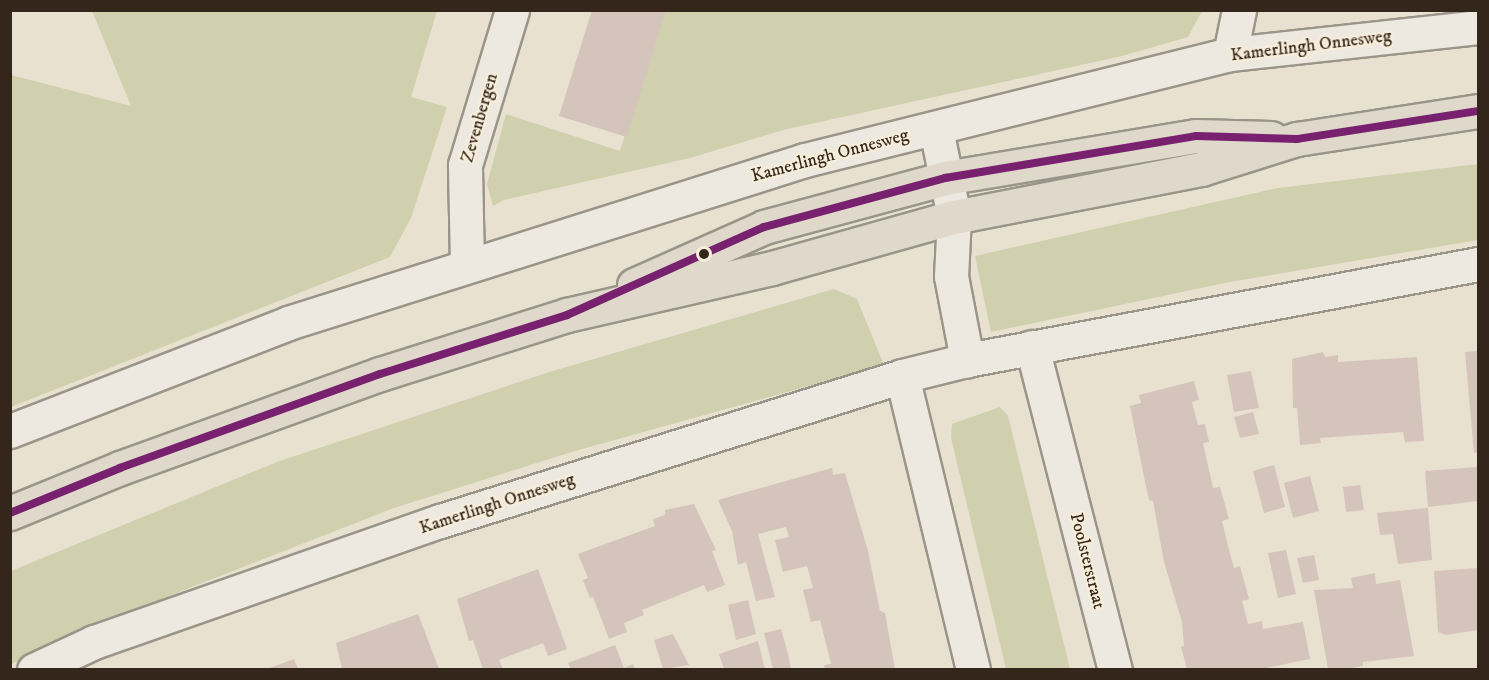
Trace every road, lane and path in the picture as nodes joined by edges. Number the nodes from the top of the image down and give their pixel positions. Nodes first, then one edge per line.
1 (512, 10) edge
2 (1239, 10) edge
3 (1479, 27) edge
4 (1230, 54) junction
5 (1479, 111) edge
6 (936, 129) junction
7 (1297, 139) junction
8 (945, 178) junction
9 (954, 217) junction
10 (467, 264) junction
11 (1479, 264) edge
12 (567, 315) junction
13 (1032, 347) junction
14 (967, 360) junction
15 (902, 376) junction
16 (10, 431) edge
17 (10, 513) edge
18 (34, 669) edge
19 (973, 669) edge
20 (1115, 669) edge

1 - 10 street, Zevenbergen
2 - 4 street
3 - 4 street, Kamerlingh Onnesweg
4 - 6 street, Kamerlingh Onnesweg
5 - 7 main road
6 - 8 street
6 - 10 street, Kamerlingh Onnesweg
7 - 8 main road
7 - 9 main road
8 - 9 street
8 - 12 main road
9 - 12 main road
9 - 14 street
10 - 16 street, Kamerlingh Onnesweg
11 - 13 street, Kamerlingh Onnesweg
12 - 17 main road
13 - 14 street, Kamerlingh Onnesweg
13 - 20 street, Poolsterstraat
14 - 15 street, Kamerlingh Onnesweg
15 - 18 street, Kamerlingh Onnesweg
15 - 19 street

